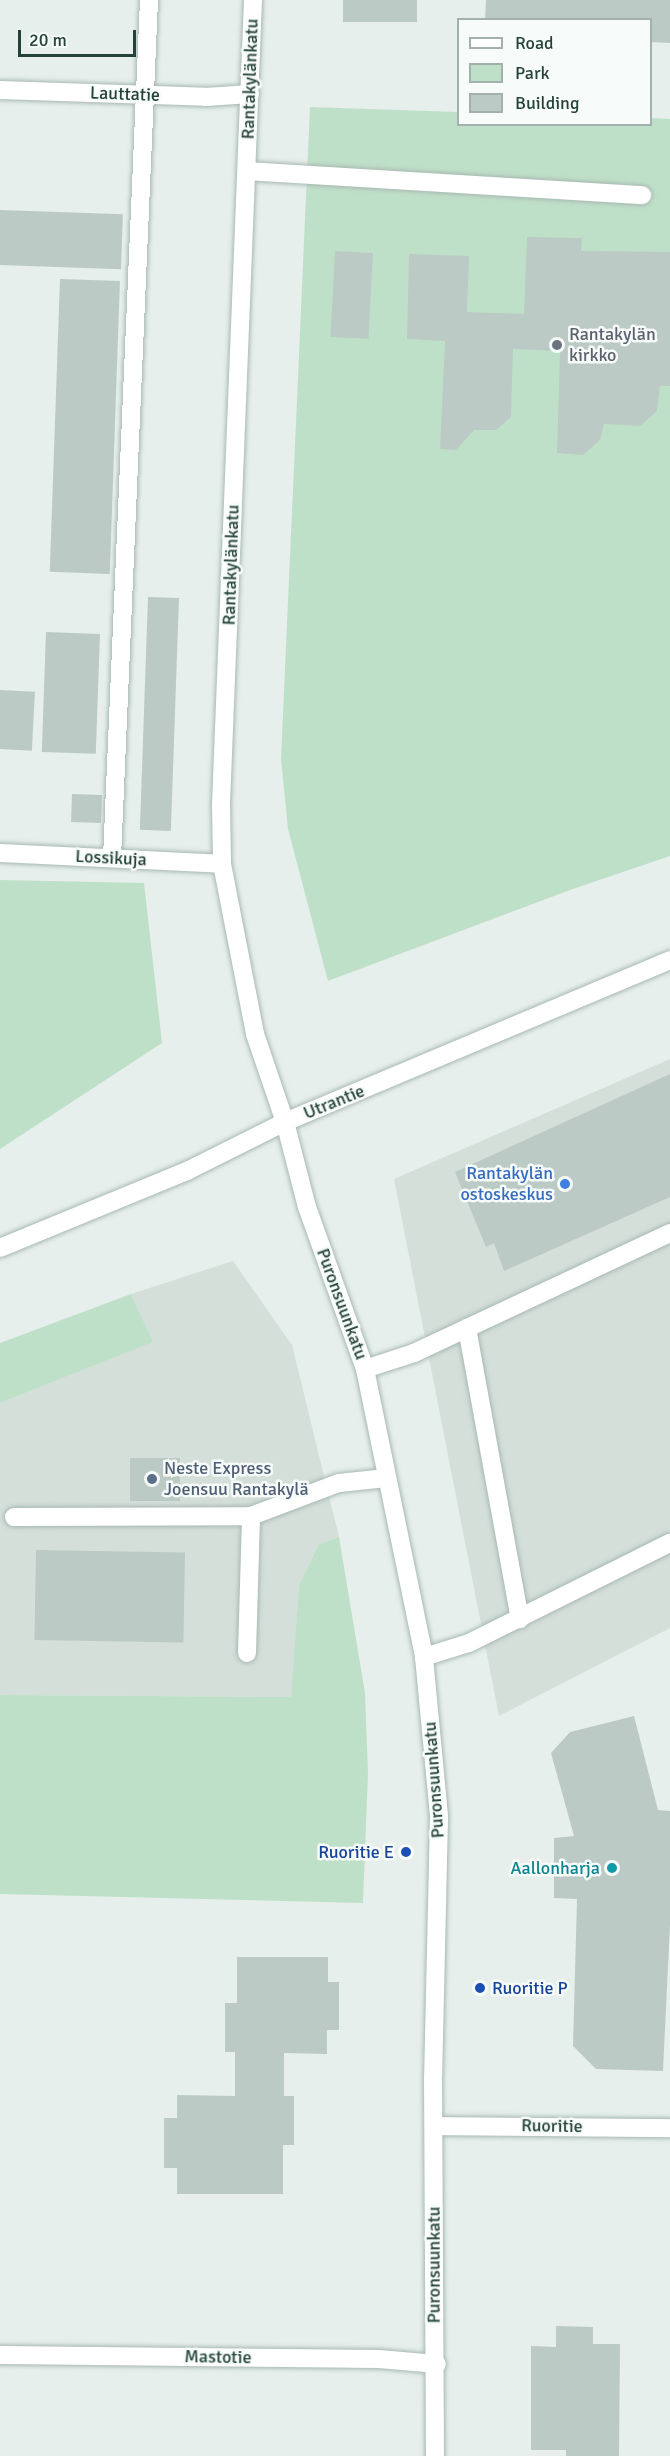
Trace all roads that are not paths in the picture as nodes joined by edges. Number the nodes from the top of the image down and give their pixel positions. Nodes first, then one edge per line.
1 (149, 0) edge
2 (253, 0) edge
3 (0, 90) edge
4 (250, 94) junction
5 (145, 95) junction
6 (247, 171) junction
7 (642, 195) dead end
8 (0, 853) edge
9 (112, 858) junction
10 (222, 864) junction
11 (670, 960) edge
12 (285, 1122) junction
13 (670, 1233) edge
14 (0, 1248) edge
15 (467, 1328) junction
16 (365, 1369) junction
17 (387, 1478) junction
18 (251, 1516) junction
19 (14, 1517) dead end
20 (670, 1543) edge
21 (520, 1618) junction
22 (247, 1653) dead end
23 (424, 1657) junction
24 (434, 2126) junction
25 (670, 2128) edge
26 (0, 2355) edge
27 (436, 2364) junction
28 (435, 2456) edge

1 - 5 street
2 - 4 street, Rantakylänkatu
3 - 5 street, Lauttatie
4 - 5 street, Lauttatie
4 - 6 street, Rantakylänkatu
5 - 9 street
6 - 7 street
6 - 10 street, Rantakylänkatu
8 - 9 street, Lossikuja
9 - 10 street, Lossikuja
10 - 12 street, Rantakylänkatu
11 - 12 street, Utrantie
12 - 14 street, Utrantie
12 - 16 street, Puronsuunkatu
13 - 15 street
15 - 16 street
15 - 21 street
16 - 17 street, Puronsuunkatu
17 - 18 street
17 - 23 street, Puronsuunkatu
18 - 19 street
18 - 22 street
20 - 21 street
21 - 23 street
23 - 24 street, Puronsuunkatu
24 - 25 street, Ruoritie
24 - 27 street, Puronsuunkatu
26 - 27 street, Mastotie
27 - 28 street, Puronsuunkatu

